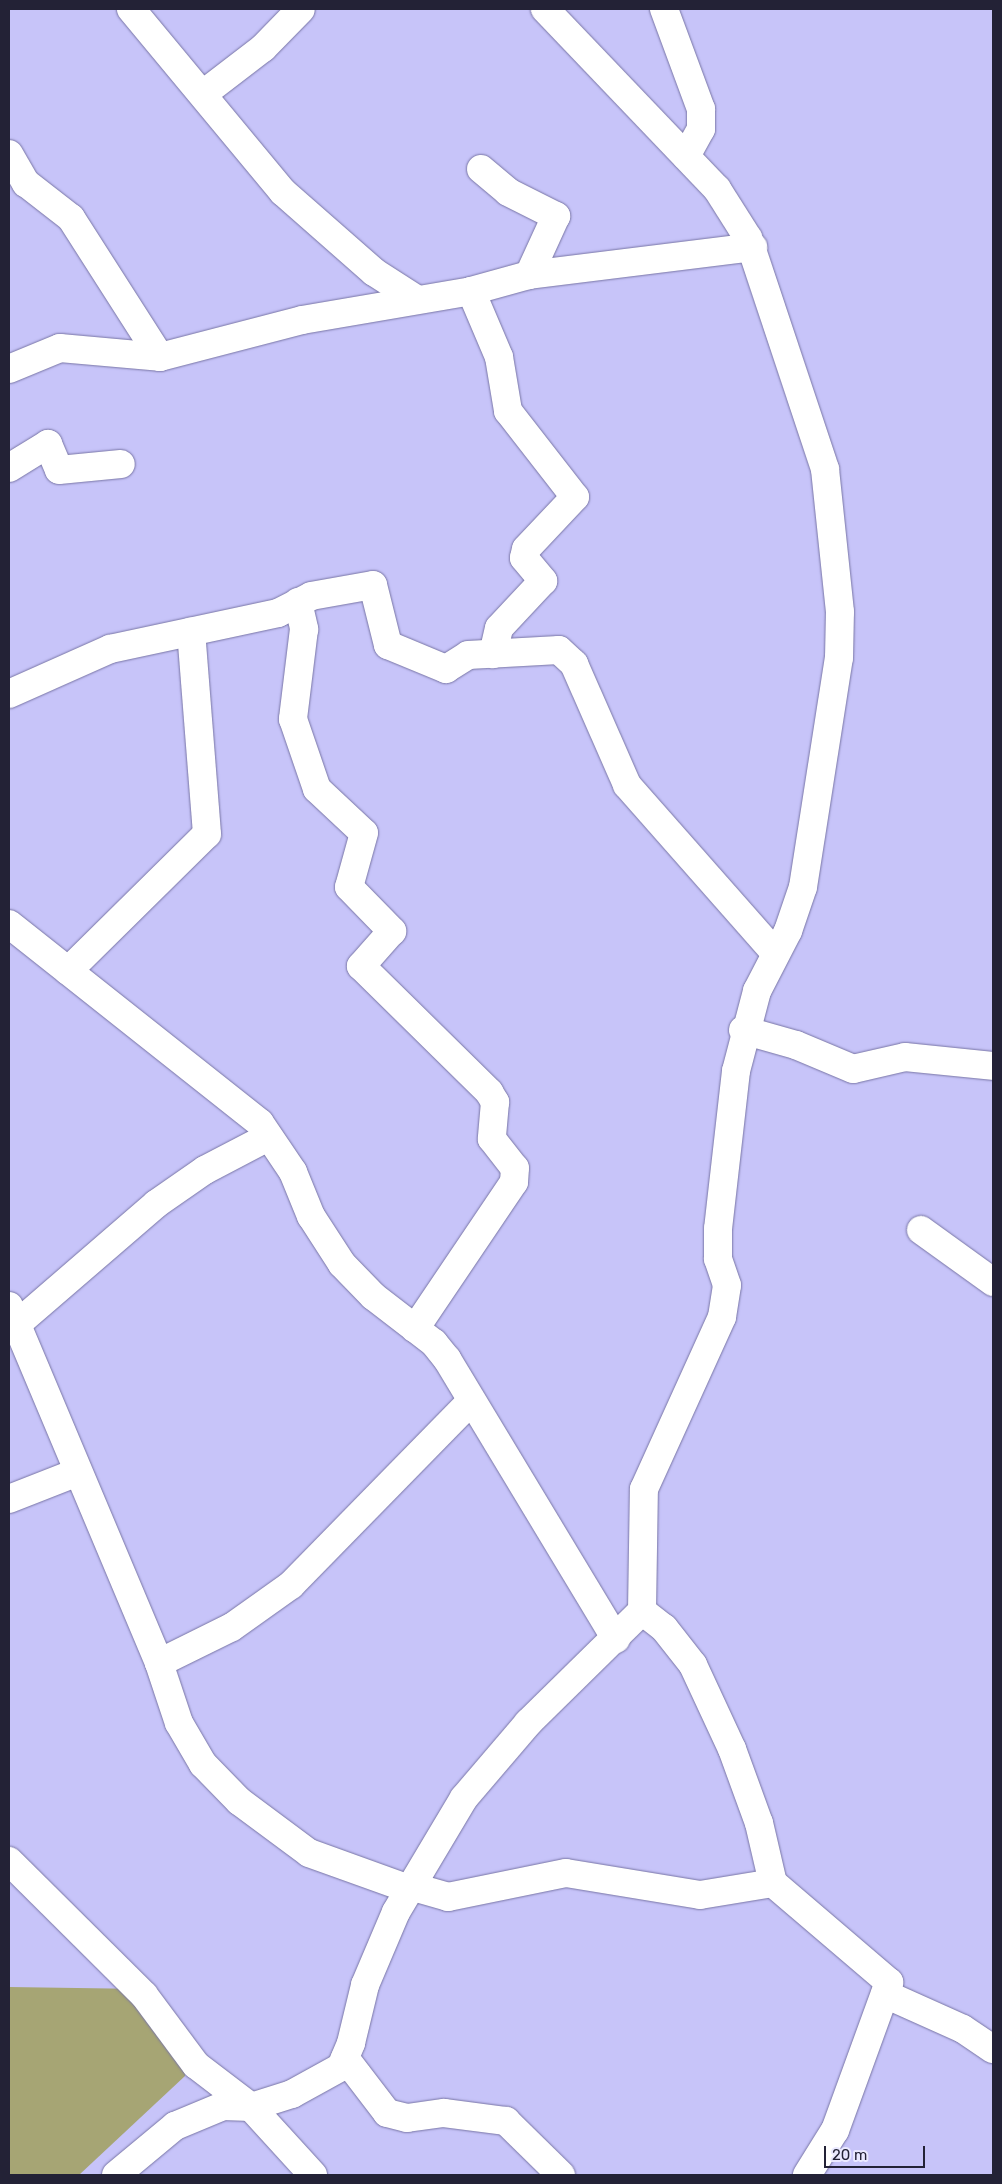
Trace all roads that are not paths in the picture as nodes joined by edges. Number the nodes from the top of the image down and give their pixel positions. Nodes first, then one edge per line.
1 (132, 9) edge
2 (301, 9) edge
3 (545, 9) edge
4 (664, 9) edge
5 (202, 94) junction
6 (9, 154) edge
7 (686, 156) junction
8 (481, 169) dead end
9 (753, 247) junction
10 (529, 275) junction
11 (471, 291) junction
12 (416, 299) junction
13 (160, 357) junction
14 (9, 369) edge
15 (121, 464) dead end
16 (9, 468) edge
17 (298, 602) junction
18 (190, 632) junction
19 (493, 654) junction
20 (9, 694) edge
21 (9, 924) edge
22 (774, 952) junction
23 (68, 971) junction
24 (743, 1030) junction
25 (993, 1066) edge
26 (268, 1137) junction
27 (921, 1230) dead end
28 (993, 1282) edge
29 (13, 1315) edge
30 (415, 1329) junction
31 (469, 1402) junction
32 (78, 1472) junction
33 (9, 1499) edge
34 (642, 1611) junction
35 (616, 1638) junction
36 (160, 1664) junction
37 (9, 1861) edge
38 (773, 1883) junction
39 (410, 1888) junction
40 (885, 1994) junction
41 (993, 2049) edge
42 (345, 2058) junction
43 (251, 2107) junction
44 (116, 2175) edge
45 (313, 2175) edge
46 (561, 2175) edge
47 (807, 2175) edge

1 - 5 street
2 - 5 street
3 - 7 street
4 - 7 street
5 - 12 street
6 - 13 street
7 - 9 street
8 - 10 street
9 - 10 street
9 - 22 street
10 - 11 street
11 - 12 street
11 - 19 street
12 - 13 street
13 - 14 street
15 - 16 street
17 - 18 street
17 - 19 street
17 - 30 street
18 - 20 street
18 - 23 street
19 - 22 street
21 - 23 street
22 - 24 street
23 - 26 street
24 - 25 street
24 - 34 street
26 - 29 street
26 - 30 street
27 - 28 street
29 - 32 street
30 - 31 street
31 - 35 street
31 - 36 street
32 - 33 street
32 - 36 street
34 - 35 street
34 - 38 street
35 - 39 street
36 - 39 street
37 - 43 street
38 - 39 street
38 - 40 street
39 - 42 street
40 - 41 street
40 - 47 street
42 - 43 street
42 - 46 street
43 - 44 street
43 - 45 street

